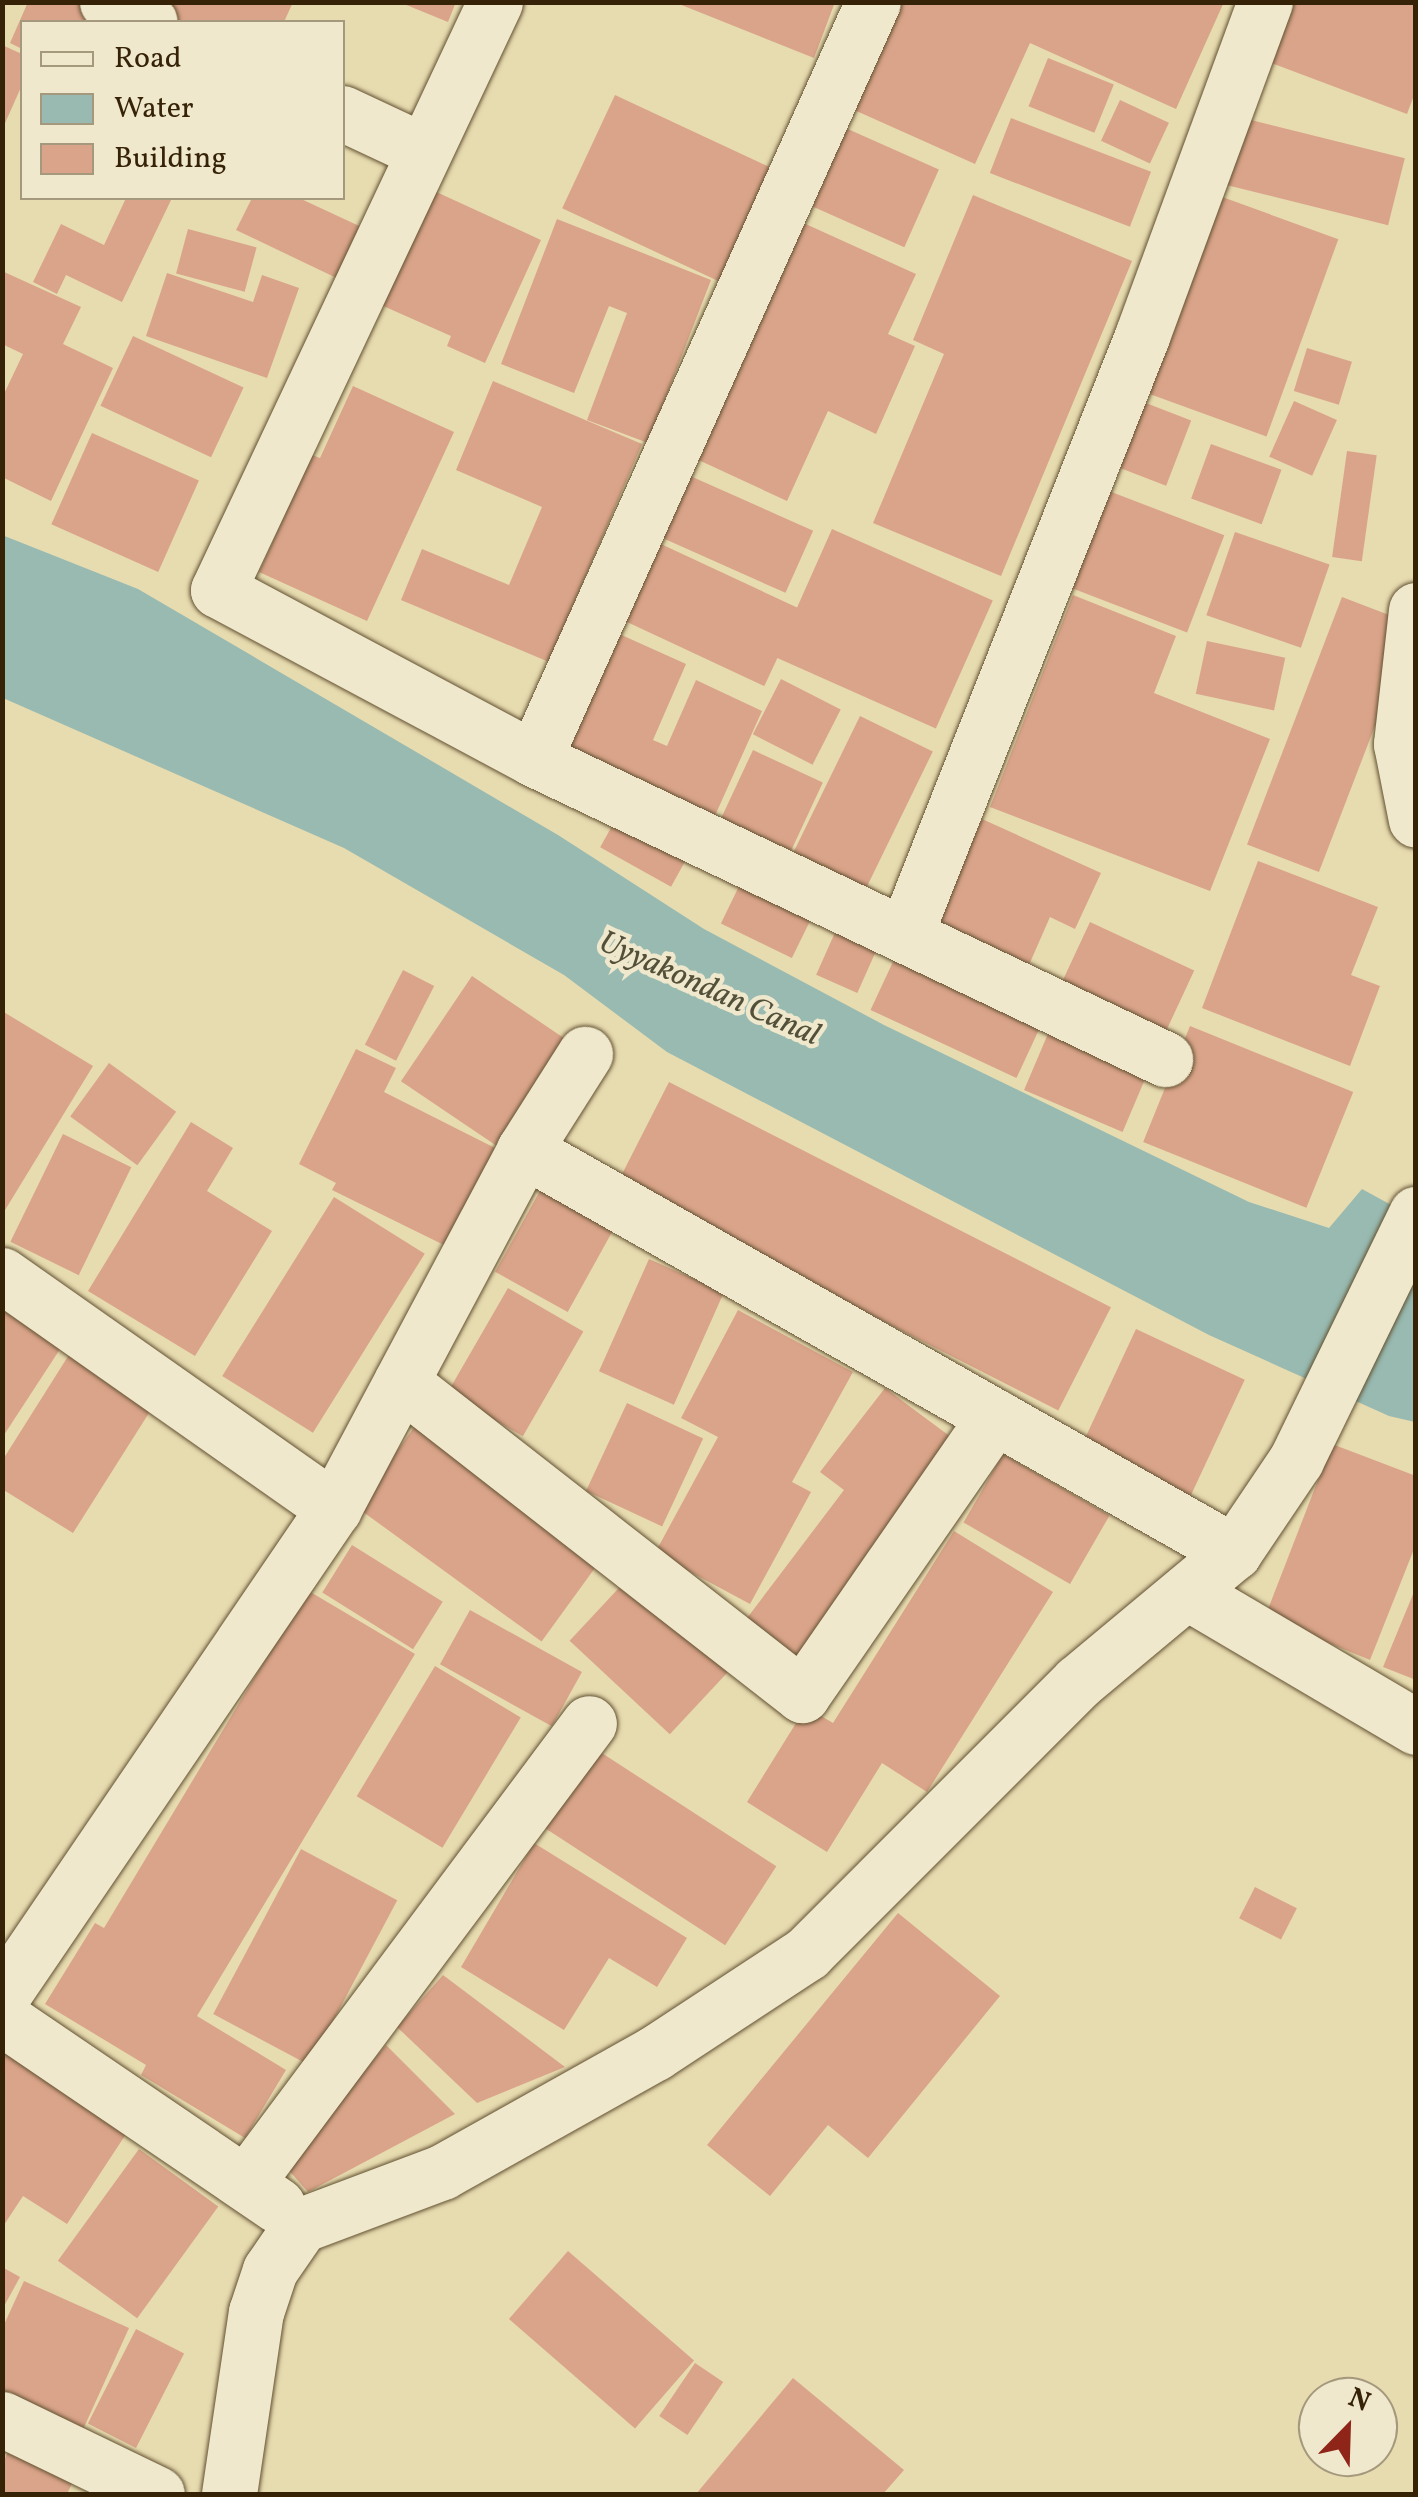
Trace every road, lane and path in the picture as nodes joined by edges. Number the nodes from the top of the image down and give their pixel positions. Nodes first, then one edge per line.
1 (107, 2) edge
2 (495, 2) edge
3 (873, 2) edge
4 (1265, 2) edge
5 (146, 20) edge
6 (345, 114) edge
7 (424, 150) junction
8 (1416, 610) edge
9 (534, 758) junction
10 (1416, 820) edge
11 (904, 935) junction
12 (585, 1054) dead end
13 (1165, 1059) dead end
14 (524, 1150) junction
15 (1416, 1214) edge
16 (2, 1275) edge
17 (400, 1382) junction
18 (995, 1416) junction
19 (334, 1508) junction
20 (1234, 1552) junction
21 (1188, 1592) junction
22 (589, 1723) dead end
23 (1416, 1727) edge
24 (2, 1996) edge
25 (2, 2018) edge
26 (248, 2180) junction
27 (301, 2226) junction
28 (2, 2419) edge
29 (156, 2494) edge
30 (229, 2494) edge

1 - 5 street
2 - 7 street
3 - 9 street
4 - 11 street
6 - 7 street
7 - 9 street
8 - 10 street
9 - 11 street
11 - 13 street
12 - 14 street
14 - 17 street
14 - 18 street
15 - 20 street
16 - 19 street
17 - 18 street
17 - 19 street
18 - 20 street
19 - 24 street
20 - 21 street
21 - 23 street
21 - 27 street
22 - 26 street
25 - 26 street
26 - 27 street
27 - 30 street
28 - 29 street

